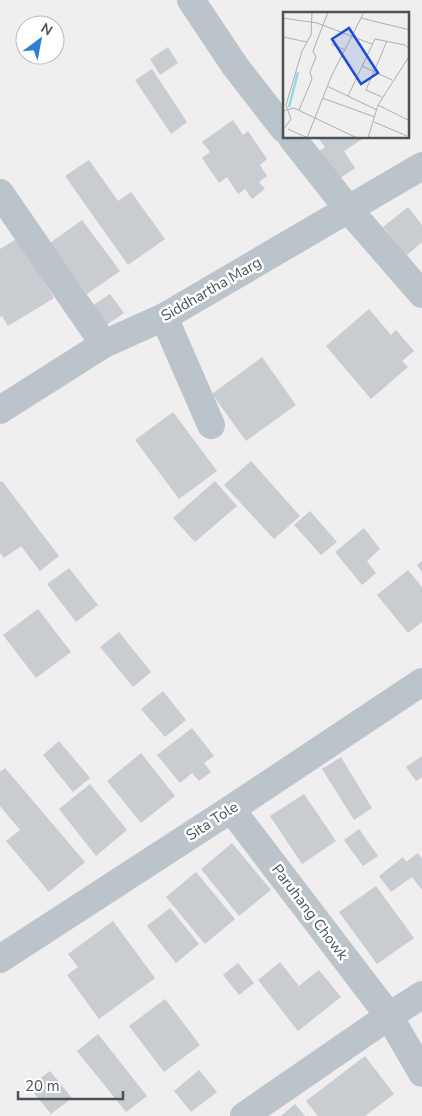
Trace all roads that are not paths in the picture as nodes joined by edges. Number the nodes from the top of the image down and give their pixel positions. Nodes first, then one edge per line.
1 (191, 0) edge
2 (283, 128) edge
3 (293, 139) edge
4 (422, 166) edge
5 (0, 193) edge
6 (349, 210) junction
7 (422, 294) edge
8 (164, 317) junction
9 (104, 344) junction
10 (0, 410) edge
11 (211, 424) dead end
12 (422, 682) edge
13 (231, 809) junction
14 (0, 960) edge
15 (422, 995) edge
16 (389, 1016) junction
17 (422, 1073) edge
18 (244, 1116) edge

1 - 2 street
3 - 6 street
4 - 6 street, Siddhartha Marg
5 - 9 street
6 - 7 street
6 - 8 street, Siddhartha Marg
8 - 9 street, Siddhartha Marg
8 - 11 street
9 - 10 street, Siddhartha Marg
12 - 13 street, Sita Tole
13 - 14 street, Sita Tole
13 - 16 street, Paruhang Chowk
15 - 16 street
16 - 17 street, Paruhang Chowk
16 - 18 street

